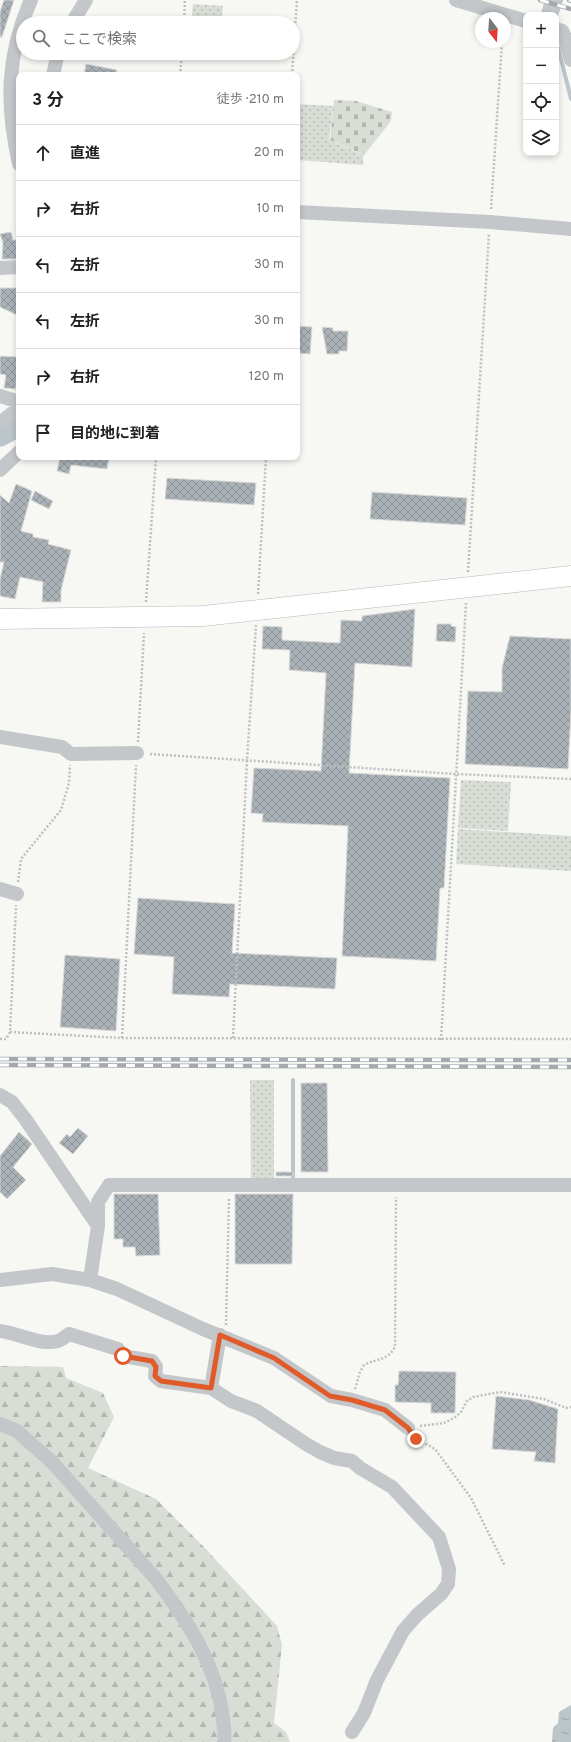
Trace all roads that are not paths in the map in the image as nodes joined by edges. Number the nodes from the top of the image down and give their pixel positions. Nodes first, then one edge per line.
1 (31, 0) edge
2 (86, 0) edge
3 (456, 0) edge
4 (552, 0) edge
5 (549, 12) edge
6 (24, 16) edge
7 (76, 16) edge
8 (523, 20) edge
9 (559, 30) edge
10 (16, 41) edge
11 (56, 60) edge
12 (571, 60) edge
13 (54, 72) edge
14 (16, 150) edge
15 (300, 212) edge
16 (568, 229) edge
17 (16, 267) edge
18 (0, 268) edge
19 (0, 396) edge
20 (16, 401) edge
21 (16, 410) edge
22 (0, 422) edge
23 (16, 455) edge
24 (0, 470) edge
25 (571, 576) edge
26 (0, 619) edge
27 (0, 737) edge
28 (137, 753) road end
29 (0, 889) edge
30 (17, 894) dead end
31 (0, 1095) edge
32 (571, 1185) edge
33 (98, 1226) junction
34 (0, 1280) edge
35 (90, 1280) junction
36 (0, 1331) edge
37 (223, 1336) junction
38 (211, 1388) junction
39 (0, 1424) edge
40 (408, 1428) road end
41 (352, 1732) dead end
42 (224, 1742) edge

1 - 6 street
2 - 7 street
3 - 8 street
4 - 5 street
9 - 12 street
10 - 14 street
11 - 13 street
15 - 16 street
17 - 18 street
19 - 20 street
21 - 22 street
23 - 24 street
25 - 26 street
27 - 28 street
29 - 30 street
31 - 33 street
32 - 33 street
33 - 35 street
34 - 35 street
35 - 37 street
36 - 38 street
37 - 38 street
37 - 40 street
38 - 41 street
39 - 42 street

